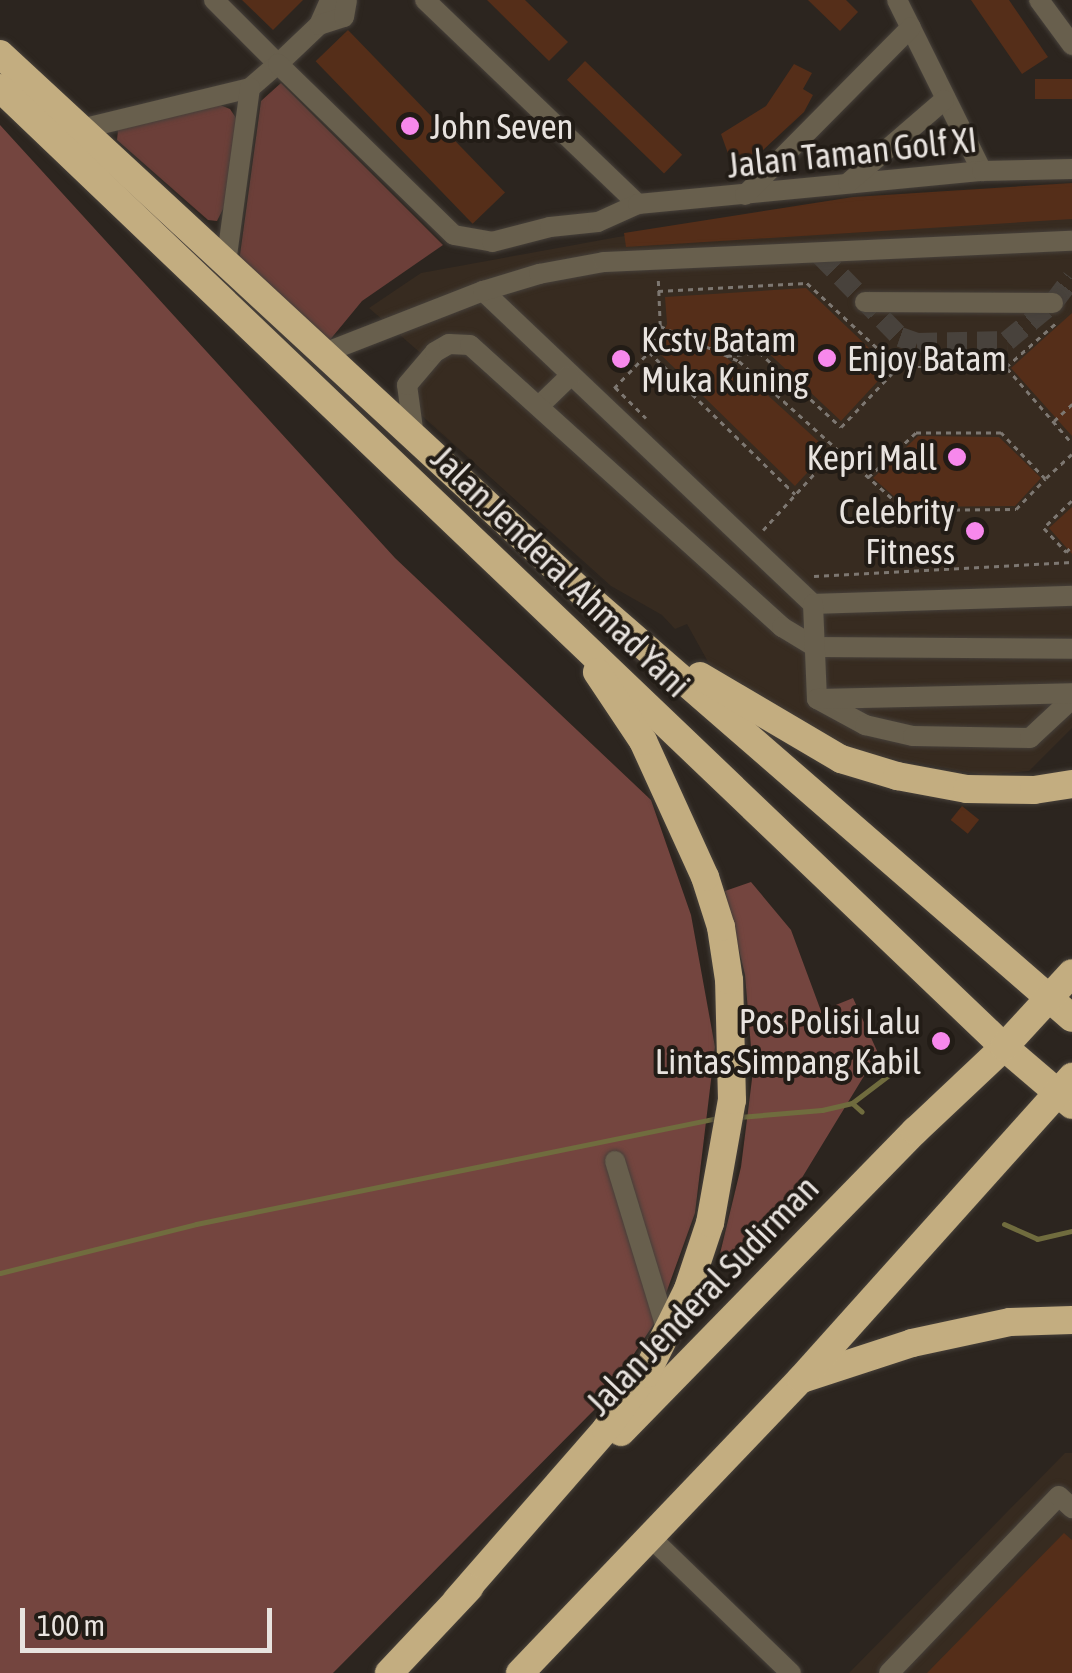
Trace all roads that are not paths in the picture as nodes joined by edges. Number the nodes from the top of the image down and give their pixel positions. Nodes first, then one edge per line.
1 (214, 0) edge
2 (330, 0) edge
3 (348, 0) edge
4 (425, 0) edge
5 (897, 0) edge
6 (1039, 0) edge
7 (319, 25) junction
8 (912, 27) junction
9 (1072, 45) edge
10 (0, 54) edge
11 (278, 64) junction
12 (0, 88) edge
13 (250, 88) junction
14 (944, 100) junction
15 (81, 129) junction
16 (1072, 169) edge
17 (982, 171) junction
18 (848, 183) junction
19 (745, 194) junction
20 (638, 204) junction
21 (1072, 242) edge
22 (226, 263) junction
23 (483, 291) junction
24 (864, 302) dead end
25 (1056, 312) road end
26 (324, 353) junction
27 (570, 376) junction
28 (538, 406) junction
29 (414, 436) junction
30 (484, 500) junction
31 (460, 526) junction
32 (584, 594) junction
33 (1072, 596) edge
34 (812, 604) junction
35 (566, 626) junction
36 (815, 647) junction
37 (1072, 649) edge
38 (1072, 696) edge
39 (817, 699) junction
40 (1072, 768) edge
41 (1062, 786) edge
42 (1072, 973) edge
43 (1048, 997) junction
44 (1072, 1018) edge
45 (1004, 1047) junction
46 (1067, 1091) edge
47 (616, 1161) dead end
48 (653, 1287) junction
49 (688, 1289) junction
50 (1072, 1320) edge
51 (668, 1334) junction
52 (801, 1380) junction
53 (1072, 1508) edge
54 (650, 1536) junction
55 (456, 1600) junction
56 (388, 1673) edge
57 (520, 1673) edge
58 (791, 1673) edge
59 (889, 1673) edge

1 - 11 street
2 - 7 street
3 - 7 street
4 - 20 street
5 - 8 street
6 - 9 street
7 - 11 street
8 - 14 street
8 - 19 street
10 - 15 highway, Jalan Jenderal Ahmad Yani
11 - 13 street
11 - 20 street, Jalan Taman Golf XI
12 - 31 highway, Jalan Jenderal Ahmad Yani
13 - 15 street
13 - 22 street
14 - 17 street
14 - 18 street
15 - 22 highway, Jalan Jenderal Ahmad Yani
16 - 17 street, Jalan Taman Golf XI
17 - 18 street, Jalan Taman Golf XI
18 - 19 street, Jalan Taman Golf XI
19 - 20 street, Jalan Taman Golf XI
21 - 23 street
22 - 26 highway, Jalan Jenderal Ahmad Yani
23 - 26 street
23 - 27 street
24 - 25 street
26 - 29 highway, Jalan Jenderal Ahmad Yani
27 - 28 street
27 - 34 street
28 - 29 street
28 - 36 street
29 - 30 highway, Jalan Jenderal Ahmad Yani
30 - 31 highway
30 - 32 highway, Jalan Jenderal Ahmad Yani
31 - 35 highway, Jalan Jenderal Ahmad Yani
32 - 41 highway
32 - 43 highway, Jalan Jenderal Ahmad Yani
33 - 34 street
34 - 36 street
35 - 45 highway, Jalan Jenderal Ahmad Yani
35 - 49 highway
36 - 37 street
36 - 39 street
38 - 39 street
38 - 39 street
40 - 41 street
42 - 43 highway, Jalan Jenderal Sudirman
43 - 44 highway, Jalan Jenderal Ahmad Yani
43 - 45 highway, Jalan Jenderal Sudirman
45 - 46 highway, Jalan Jenderal Ahmad Yani
45 - 55 highway, Jalan Jenderal Sudirman
46 - 52 highway
47 - 48 street
48 - 49 street
48 - 51 street
49 - 51 highway
50 - 52 highway
51 - 55 highway
52 - 54 highway
53 - 59 street
54 - 57 highway
54 - 58 street
55 - 56 highway, Jalan Jenderal Sudirman

